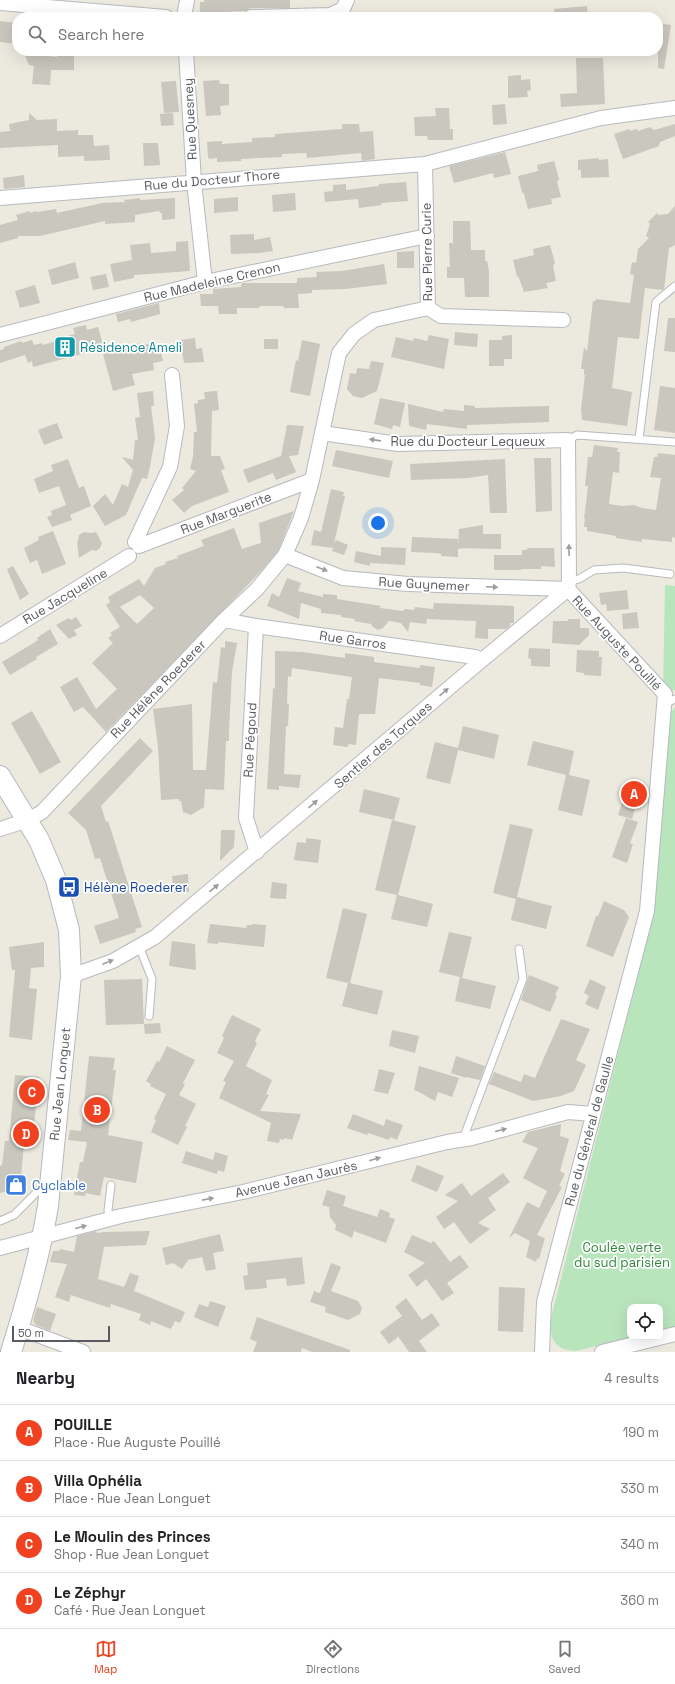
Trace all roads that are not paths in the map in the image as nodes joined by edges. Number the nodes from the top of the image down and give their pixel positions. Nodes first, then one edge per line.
1 (187, 0) edge
2 (0, 3) edge
3 (345, 5) edge
4 (107, 12) edge
5 (185, 12) edge
6 (334, 12) edge
7 (186, 56) edge
8 (675, 108) edge
9 (425, 164) junction
10 (194, 182) junction
11 (0, 198) edge
12 (427, 236) junction
13 (205, 282) junction
14 (675, 286) edge
15 (428, 308) junction
16 (563, 320) dead end
17 (0, 335) edge
18 (172, 375) dead end
19 (322, 433) junction
20 (568, 440) junction
21 (638, 440) junction
22 (675, 442) edge
23 (312, 480) junction
24 (137, 544) junction
25 (285, 556) junction
26 (670, 574) dead end
27 (568, 585) junction
28 (224, 620) junction
29 (256, 626) junction
30 (0, 636) edge
31 (482, 660) junction
32 (670, 701) edge
33 (0, 776) edge
34 (28, 820) junction
35 (0, 829) edge
36 (257, 852) junction
37 (647, 911) joint
38 (139, 946) junction
39 (519, 948) dead end
40 (71, 976) junction
41 (149, 1016) dead end
42 (593, 1114) junction
43 (463, 1139) junction
44 (50, 1178) junction
45 (111, 1185) dead end
46 (0, 1220) edge
47 (109, 1220) junction
48 (43, 1237) junction
49 (0, 1248) edge
50 (19, 1328) junction
51 (675, 1334) edge
52 (11, 1352) edge
53 (82, 1352) edge
54 (542, 1352) edge
55 (602, 1352) edge

1 - 5 street
2 - 4 street
3 - 6 street
7 - 10 street, Rue Quesney
8 - 9 street
9 - 10 street, Rue du Docteur Thore
9 - 12 street, Rue Pierre Curie
10 - 11 street, Rue du Docteur Thore
10 - 13 street, Rue Quesney
12 - 13 street, Rue Madeleine Crenon
12 - 15 street, Rue Pierre Curie
13 - 17 street, Rue Madeleine Crenon
14 - 21 lane
15 - 16 street
15 - 19 street, Rue Pierre Curie
18 - 24 street
20 -> 19 street, Rue du Docteur Lequeux
19 - 23 street, Rue Pierre Curie
20 - 21 lane
27 -> 20 street
21 - 22 lane
23 - 24 street, Rue Marguerite
23 - 25 street, Rue Pierre Curie
24 - 30 street, Rue Jacqueline
25 -> 27 street, Rue Guynemer
25 - 28 street, Rue Hélène Roederer
26 - 27 lane
27 - 31 street, Sentier des Torques
27 - 32 street, Rue Auguste Pouillé
28 - 29 street, Rue Garros
28 - 34 street, Rue Hélène Roederer
29 - 31 street, Rue Garros
29 - 36 street, Rue Pégoud
36 -> 31 street, Sentier des Torques
32 - 37 street, Rue Auguste Pouillé
33 - 34 street, Rue Jean Longuet
34 - 35 street, Rue Hélène Roederer
34 - 40 street, Rue Jean Longuet
38 -> 36 street, Sentier des Torques
37 - 42 street, Rue du Général de Gaulle
40 -> 38 street, Sentier des Torques
38 - 41 lane
39 - 43 lane
40 - 44 street, Rue Jean Longuet
43 -> 42 street, Avenue Jean Jaurès
42 - 54 street, Rue du Général de Gaulle
47 -> 43 street, Avenue Jean Jaurès
44 - 46 lane
44 - 48 street, Rue Jean Longuet
45 - 47 lane
48 -> 47 street, Avenue Jean Jaurès
48 - 49 street, Avenue Jean Jaurès
48 - 50 street, Rue Jean Longuet
50 - 52 street, Rue Jean Longuet
50 - 53 street
51 - 55 street

